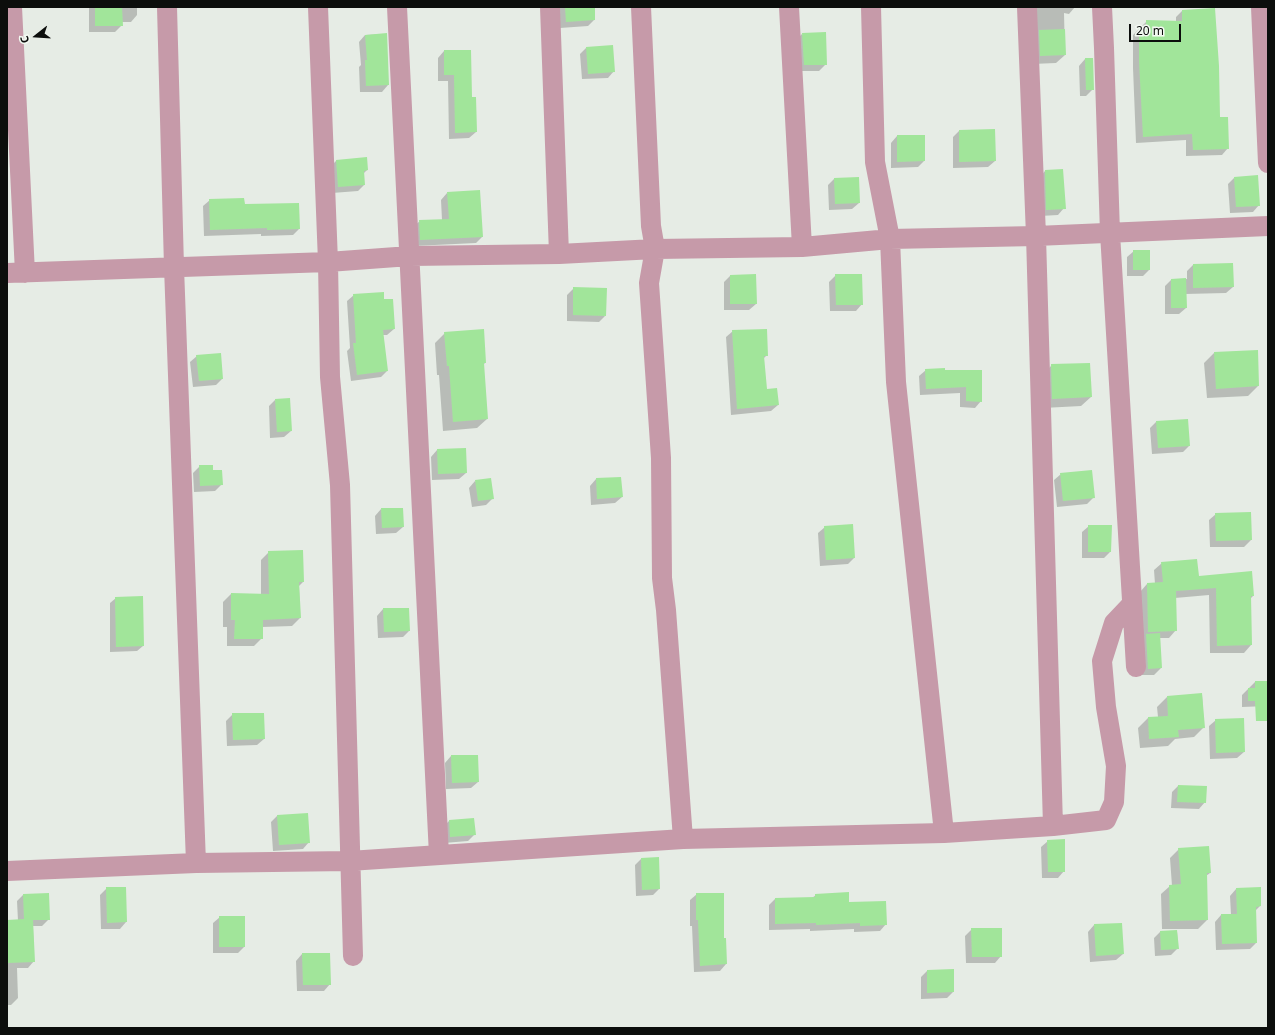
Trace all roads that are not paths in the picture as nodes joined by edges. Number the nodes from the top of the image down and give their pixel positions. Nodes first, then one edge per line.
1 (12, 7) edge
2 (167, 7) edge
3 (318, 7) edge
4 (397, 7) edge
5 (550, 7) edge
6 (641, 7) edge
7 (789, 7) edge
8 (871, 7) edge
9 (1027, 7) edge
10 (1102, 7) edge
11 (1261, 7) edge
12 (1268, 163) edge
13 (1268, 226) edge
14 (1110, 232) junction
15 (1036, 236) junction
16 (890, 239) junction
17 (802, 247) junction
18 (655, 249) junction
19 (559, 254) junction
20 (410, 256) junction
21 (328, 262) junction
22 (174, 267) junction
23 (16, 273) edge
24 (1132, 604) junction
25 (1136, 667) dead end
26 (1053, 826) junction
27 (944, 833) junction
28 (683, 839) junction
29 (439, 855) junction
30 (349, 861) junction
31 (196, 863) junction
32 (7, 872) edge
33 (352, 956) dead end

1 - 23 street
2 - 22 street
3 - 21 street
4 - 20 street
5 - 19 street
6 - 18 street
7 - 17 street
8 - 16 street
9 - 15 street
10 - 14 street
11 - 12 street
13 - 14 street
14 - 15 street
14 - 24 street
15 - 16 street
15 - 26 street
16 - 17 street
16 - 27 street
17 - 18 street
18 - 19 street
18 - 28 street
19 - 20 street
20 - 21 street
20 - 29 street
21 - 22 street
21 - 30 street
22 - 23 street
22 - 31 street
24 - 25 street
24 - 26 street
26 - 27 street
27 - 28 street
28 - 29 street
29 - 30 street
30 - 31 street
30 - 33 street
31 - 32 street

